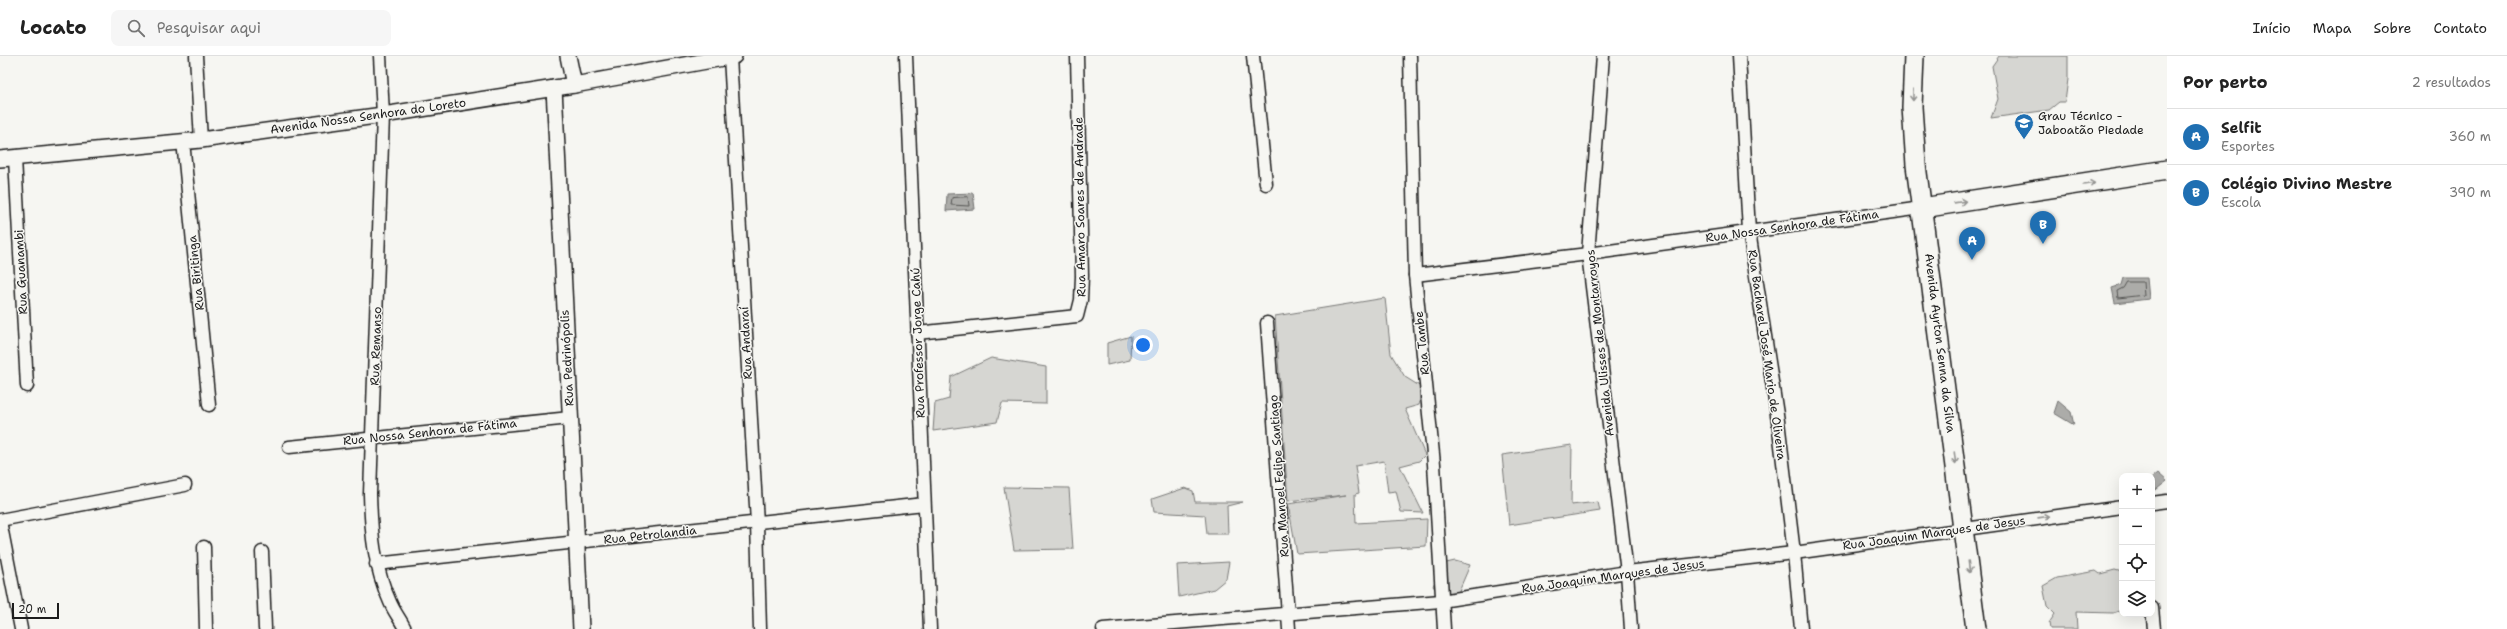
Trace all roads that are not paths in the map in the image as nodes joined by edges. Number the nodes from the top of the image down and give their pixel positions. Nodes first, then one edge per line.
1 (196, 56) edge
2 (380, 56) edge
3 (568, 56) edge
4 (732, 56) edge
5 (906, 56) edge
6 (1077, 56) edge
7 (1253, 56) edge
8 (1410, 56) edge
9 (1603, 56) edge
10 (1739, 56) edge
11 (1914, 56) edge
12 (574, 85) junction
13 (554, 88) junction
14 (383, 115) junction
15 (201, 140) junction
16 (183, 141) junction
17 (15, 158) junction
18 (0, 159) edge
19 (2167, 170) edge
20 (1266, 184) dead end
21 (1922, 208) junction
22 (1749, 231) junction
23 (1588, 254) junction
24 (1416, 275) junction
25 (1267, 323) dead end
26 (917, 333) junction
27 (27, 386) dead end
28 (209, 405) dead end
29 (570, 418) junction
30 (373, 438) junction
31 (289, 447) dead end
32 (185, 485) dead end
33 (2167, 501) edge
34 (2155, 503) edge
35 (924, 504) junction
36 (2119, 507) edge
37 (0, 521) edge
38 (757, 523) junction
39 (1964, 528) junction
40 (577, 543) junction
41 (204, 547) dead end
42 (262, 552) dead end
43 (1794, 552) junction
44 (376, 564) junction
45 (1627, 572) junction
46 (1441, 601) junction
47 (1289, 613) junction
48 (2153, 617) edge
49 (1215, 624) edge
50 (21, 629) edge
51 (206, 629) edge
52 (265, 629) edge
53 (405, 629) edge
54 (581, 629) edge
55 (760, 629) edge
56 (930, 629) edge
57 (1103, 629) edge
58 (1289, 629) edge
59 (1444, 629) edge
60 (1631, 629) edge
61 (1801, 629) edge
62 (1976, 629) edge
63 (2154, 629) edge

1 - 15 street
2 - 14 street, Rua Remanso
3 - 12 street
4 - 12 street, Avenida Nossa Senhora do Loreto
4 - 38 street, Rua Andaraí
5 - 26 street, Rua Professor Jorge Cahú
6 - 26 street, Rua Amaro Soares de Andrade
7 - 20 street
8 - 24 street, Rua Tambe
9 - 23 street, Avenida Ulisses de Montarroyos
10 - 22 street, Rua Bacharel José Mario de Oliveira
11 -> 21 main road, Avenida Ayrton Senna da Silva
12 - 13 street, Avenida Nossa Senhora do Loreto
13 - 14 street, Avenida Nossa Senhora do Loreto
13 - 29 street, Rua Pedrinópolis
14 - 15 street, Avenida Nossa Senhora do Loreto
14 - 30 street, Rua Remanso
15 - 16 street, Avenida Nossa Senhora do Loreto
16 - 17 street, Avenida Nossa Senhora do Loreto
16 - 28 street, Rua Biritinga
17 - 18 street, Avenida Nossa Senhora do Loreto
17 - 27 street, Rua Guanambi
21 -> 19 main road, Rua Nossa Senhora de Fátima
21 - 22 street, Rua Nossa Senhora de Fátima
21 -> 39 main road, Avenida Ayrton Senna da Silva
22 - 23 street, Rua Nossa Senhora de Fátima
22 - 43 street, Rua Bacharel José Mario de Oliveira
23 - 24 street, Rua Nossa Senhora de Fátima
23 - 45 street, Avenida Ulisses de Montarroyos
24 - 46 street, Rua Tambe
25 - 47 street, Rua Manoel Felipe Santiago
26 - 35 street, Rua Professor Jorge Cahú
29 - 30 street, Rua Nossa Senhora de Fátima
29 - 40 street, Rua Pedrinópolis
30 - 31 street, Rua Nossa Senhora de Fátima
30 - 44 street, Rua Remanso
32 - 37 street
33 - 34 street
35 - 38 street, Rua Petrolandia
35 - 56 street, Rua Professor Jorge Cahú
39 -> 36 street, Rua Joaquim Marques de Jesus
37 - 50 street
38 - 40 street, Rua Petrolandia
38 - 55 street, Rua Andaraí
39 - 43 street, Rua Joaquim Marques de Jesus
39 -> 62 main road, Avenida Ayrton Senna da Silva
40 - 44 street, Rua Petrolandia
40 - 54 street, Rua Pedrinópolis
41 - 51 street
42 - 52 street
43 - 45 street, Rua Joaquim Marques de Jesus
43 - 61 street, Rua Bacharel José Mario de Oliveira
44 - 53 street, Rua Remanso
45 - 46 street, Rua Joaquim Marques de Jesus
45 - 60 street, Avenida Ulisses de Montarroyos
46 - 47 street, Rua Joaquim Marques de Jesus
46 - 59 street, Rua Tambe
47 - 49 street, Rua Joaquim Marques de Jesus
47 - 58 street, Rua Manoel Felipe Santiago
48 - 63 street
49 - 57 street, Rua Joaquim Marques de Jesus

